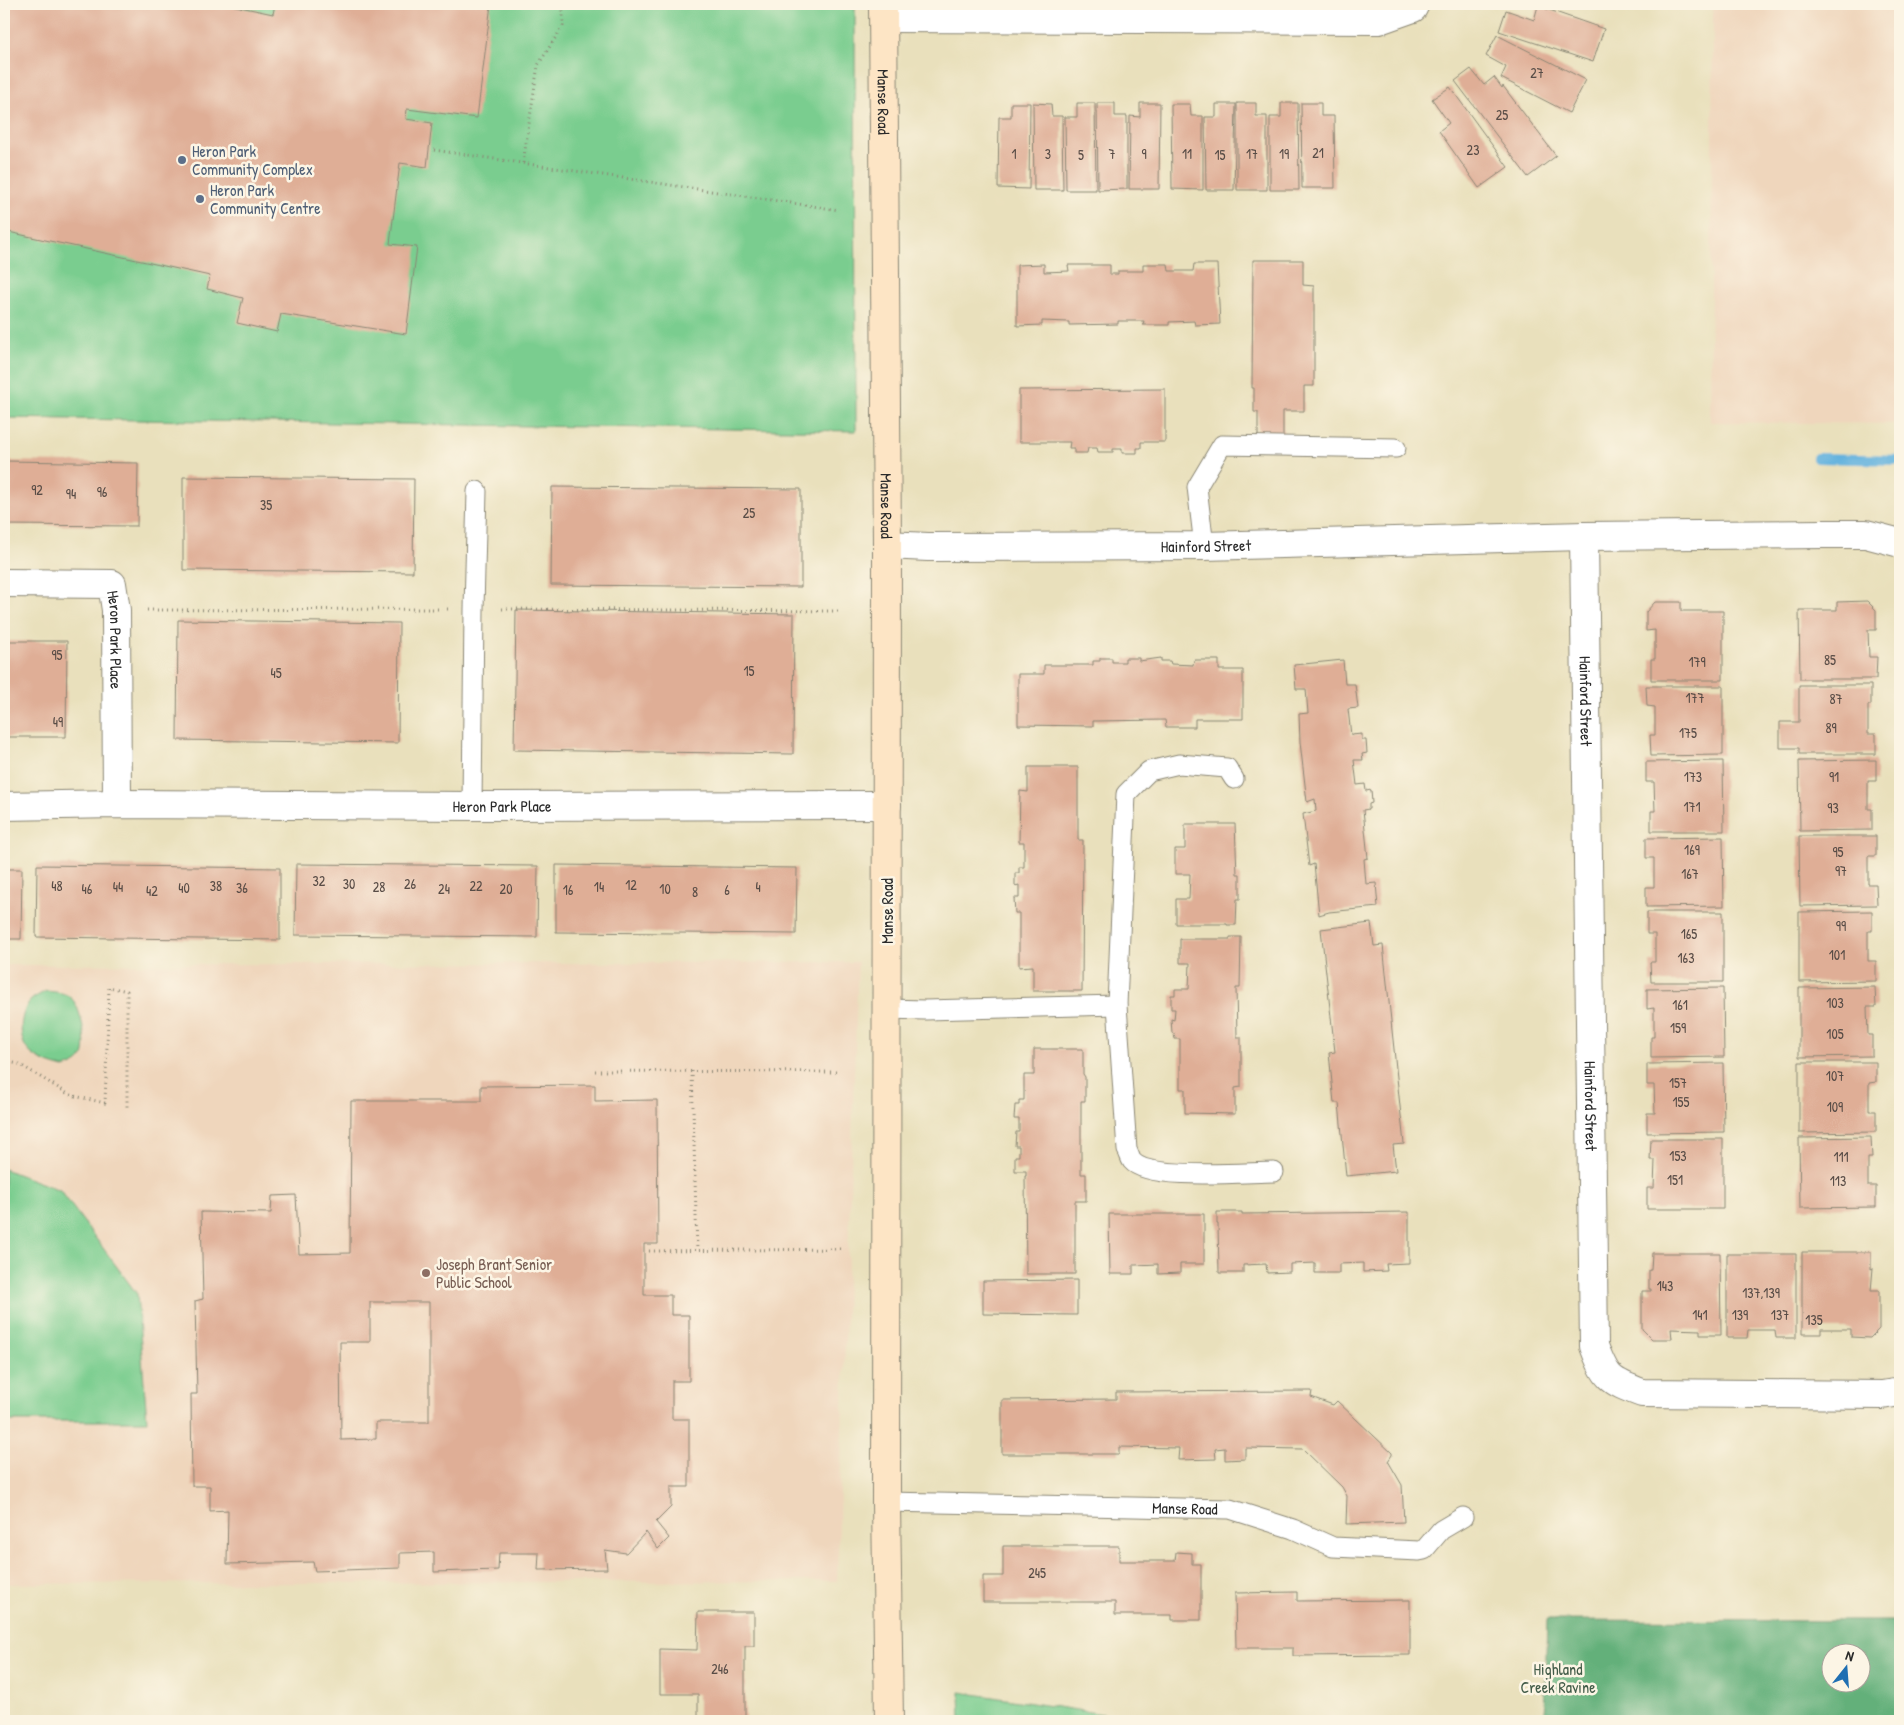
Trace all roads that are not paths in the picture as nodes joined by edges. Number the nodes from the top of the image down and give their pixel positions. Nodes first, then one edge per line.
1 (1415, 4) edge
2 (884, 11) edge
3 (1396, 448) dead end
4 (478, 491) dead end
5 (1584, 536) junction
6 (1900, 543) edge
7 (887, 545) junction
8 (1204, 546) junction
9 (4, 583) edge
10 (1234, 779) dead end
11 (117, 804) junction
12 (886, 805) junction
13 (4, 806) edge
14 (472, 806) junction
15 (1117, 1004) junction
16 (886, 1009) junction
17 (1274, 1172) dead end
18 (1900, 1392) edge
19 (886, 1502) junction
20 (1463, 1517) dead end
21 (888, 1721) edge

1 - 2 street
2 - 7 street, Manse Road
3 - 8 lane
4 - 14 lane
5 - 6 street, Hainford Street
5 - 8 street, Hainford Street
5 - 18 street, Hainford Street
7 - 8 street, Hainford Street
7 - 12 street, Manse Road
9 - 11 street, Heron Park Place
10 - 15 lane
11 - 13 street, Heron Park Place
11 - 14 street, Heron Park Place
12 - 14 street, Heron Park Place
12 - 16 street, Manse Road
15 - 16 lane
15 - 17 lane
16 - 19 street, Manse Road
19 - 20 lane, Manse Road
19 - 21 street, Manse Road

